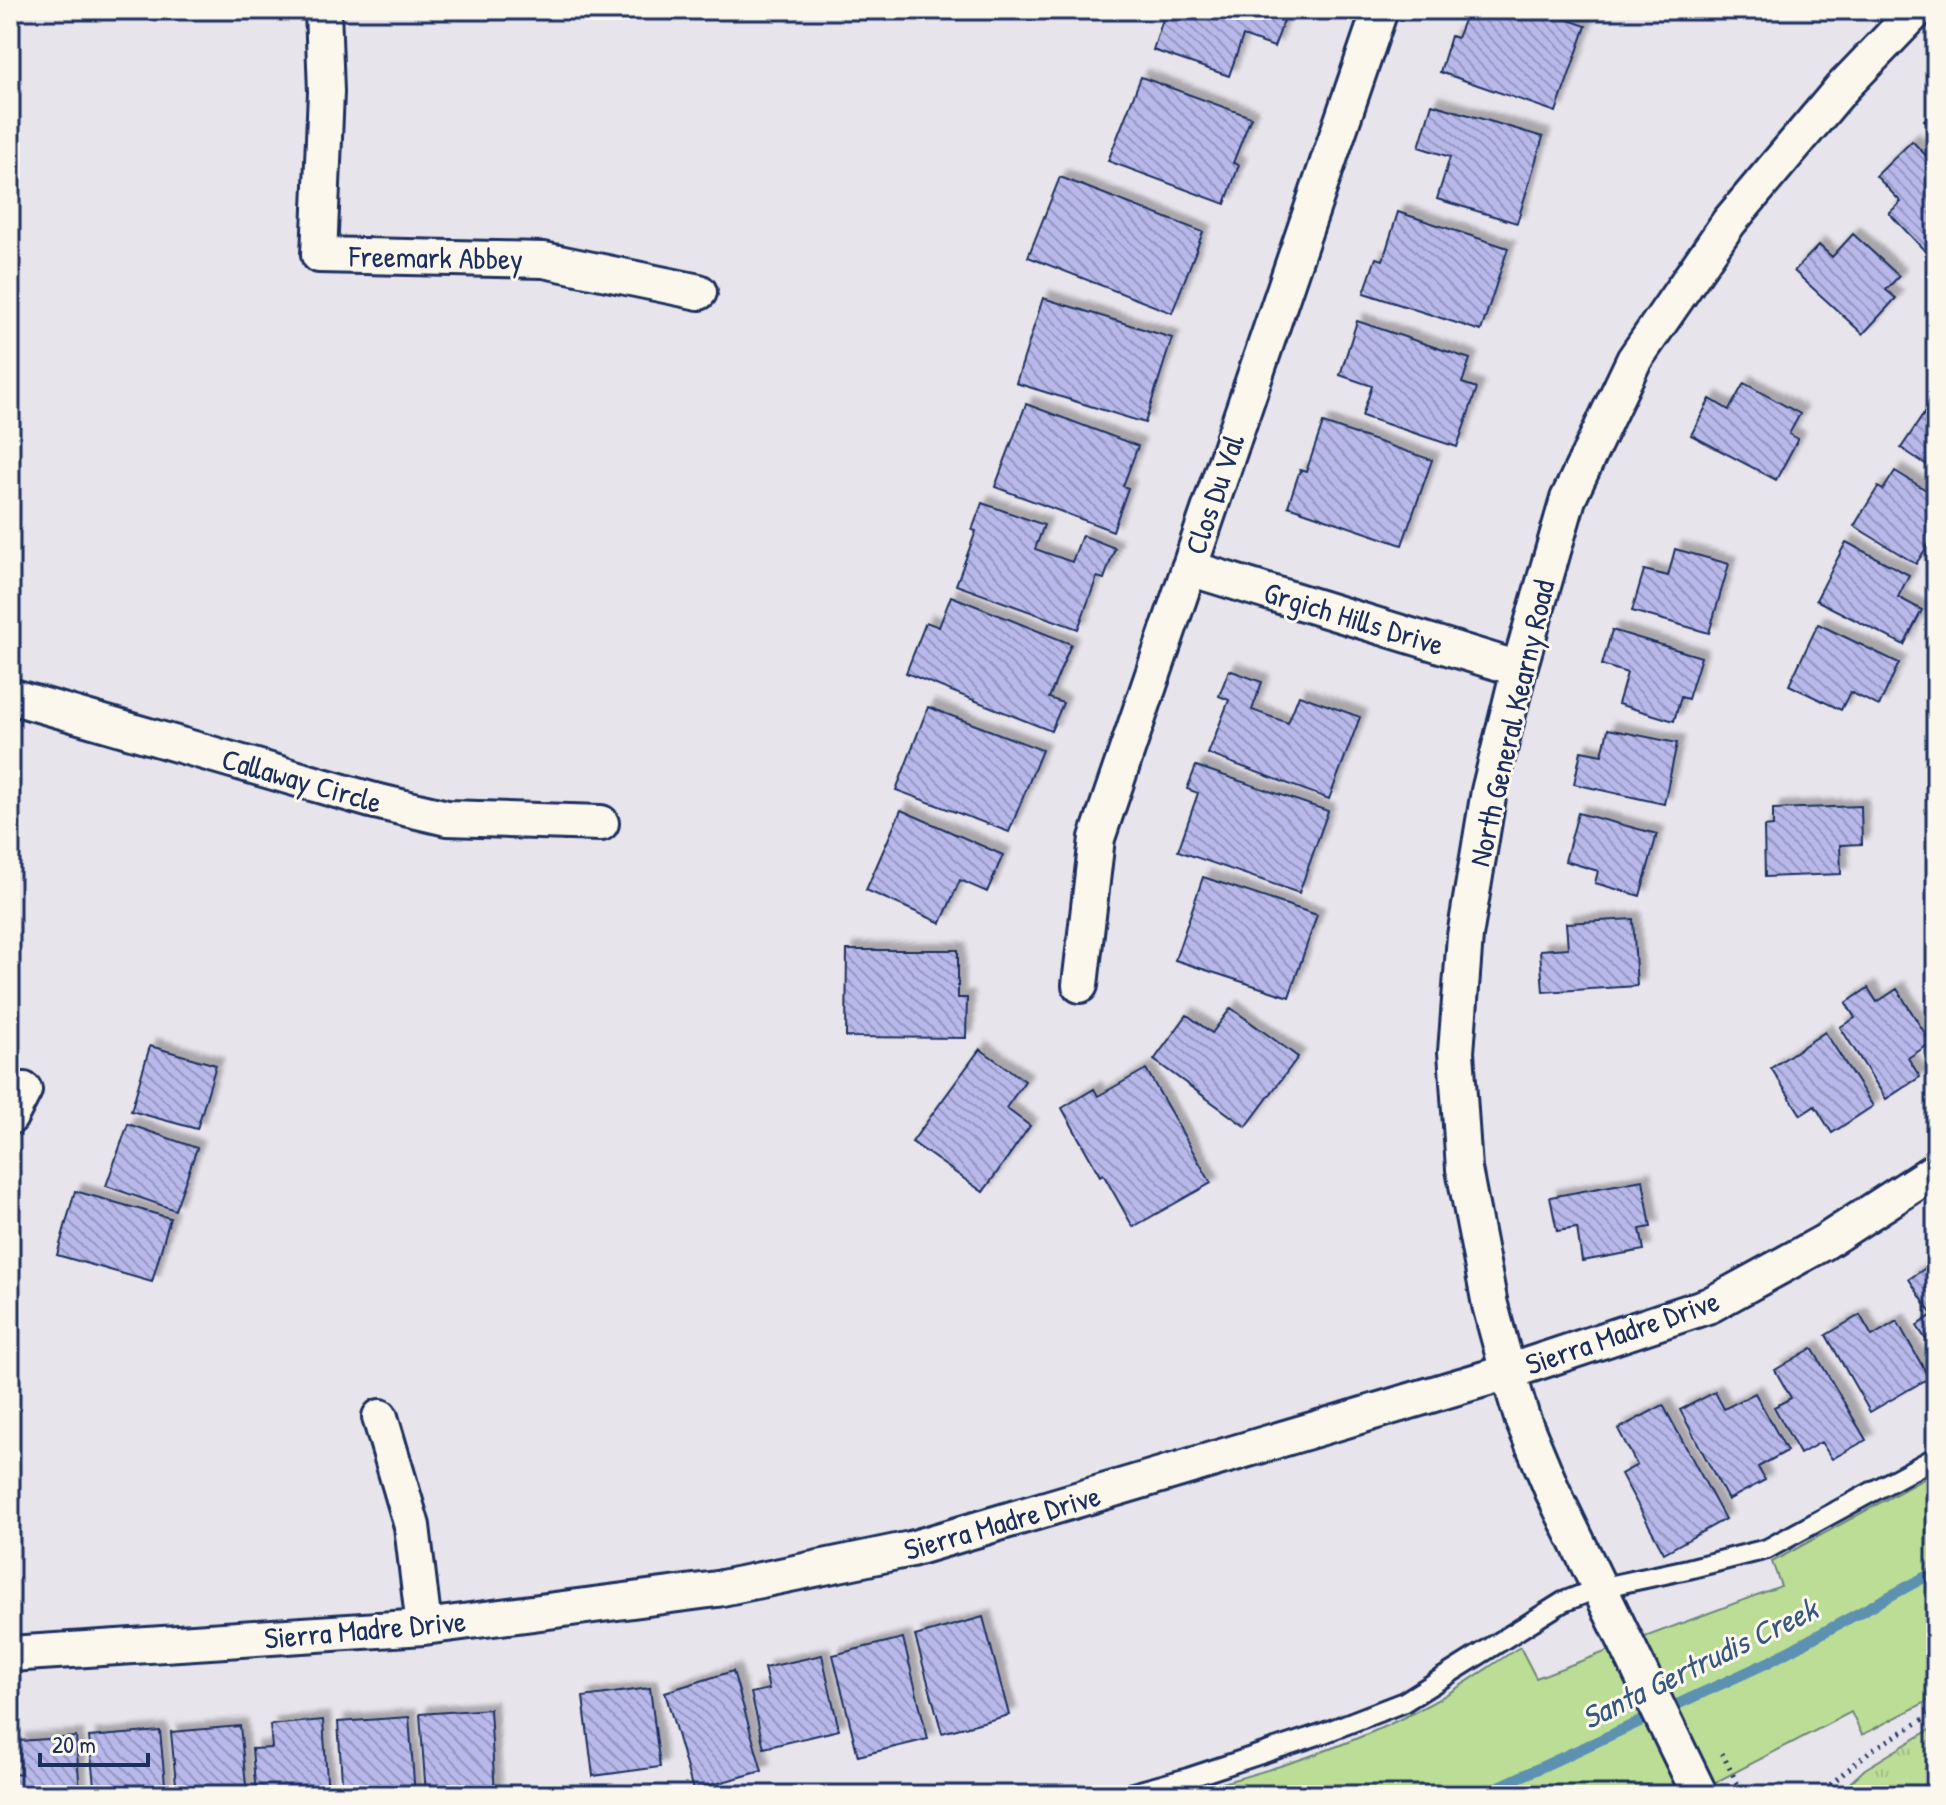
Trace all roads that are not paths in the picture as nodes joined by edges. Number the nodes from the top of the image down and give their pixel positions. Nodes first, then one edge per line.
1 (323, 10) edge
2 (1380, 10) edge
3 (1917, 10) edge
4 (699, 292) dead end
5 (1189, 568) junction
6 (1519, 669) junction
7 (10, 696) edge
8 (601, 823) dead end
9 (1080, 985) dead end
10 (1936, 1170) edge
11 (1508, 1372) junction
12 (380, 1417) dead end
13 (1936, 1457) edge
14 (1603, 1596) junction
15 (424, 1627) junction
16 (10, 1654) edge
17 (1125, 1795) edge
18 (1700, 1795) edge

1 - 4 street, Freemark Abbey
2 - 5 street, Clos Du Val
3 - 6 street, North General Kearny Road
5 - 6 street, Grgich Hills Drive
5 - 9 street, Clos Du Val
6 - 11 street, North General Kearny Road
7 - 8 street, Callaway Circle
10 - 11 street, Sierra Madre Drive
11 - 14 street, North General Kearny Road
11 - 15 street, Sierra Madre Drive
12 - 15 street
13 - 14 lane
14 - 17 lane
14 - 18 street, North General Kearny Road
15 - 16 street, Sierra Madre Drive

